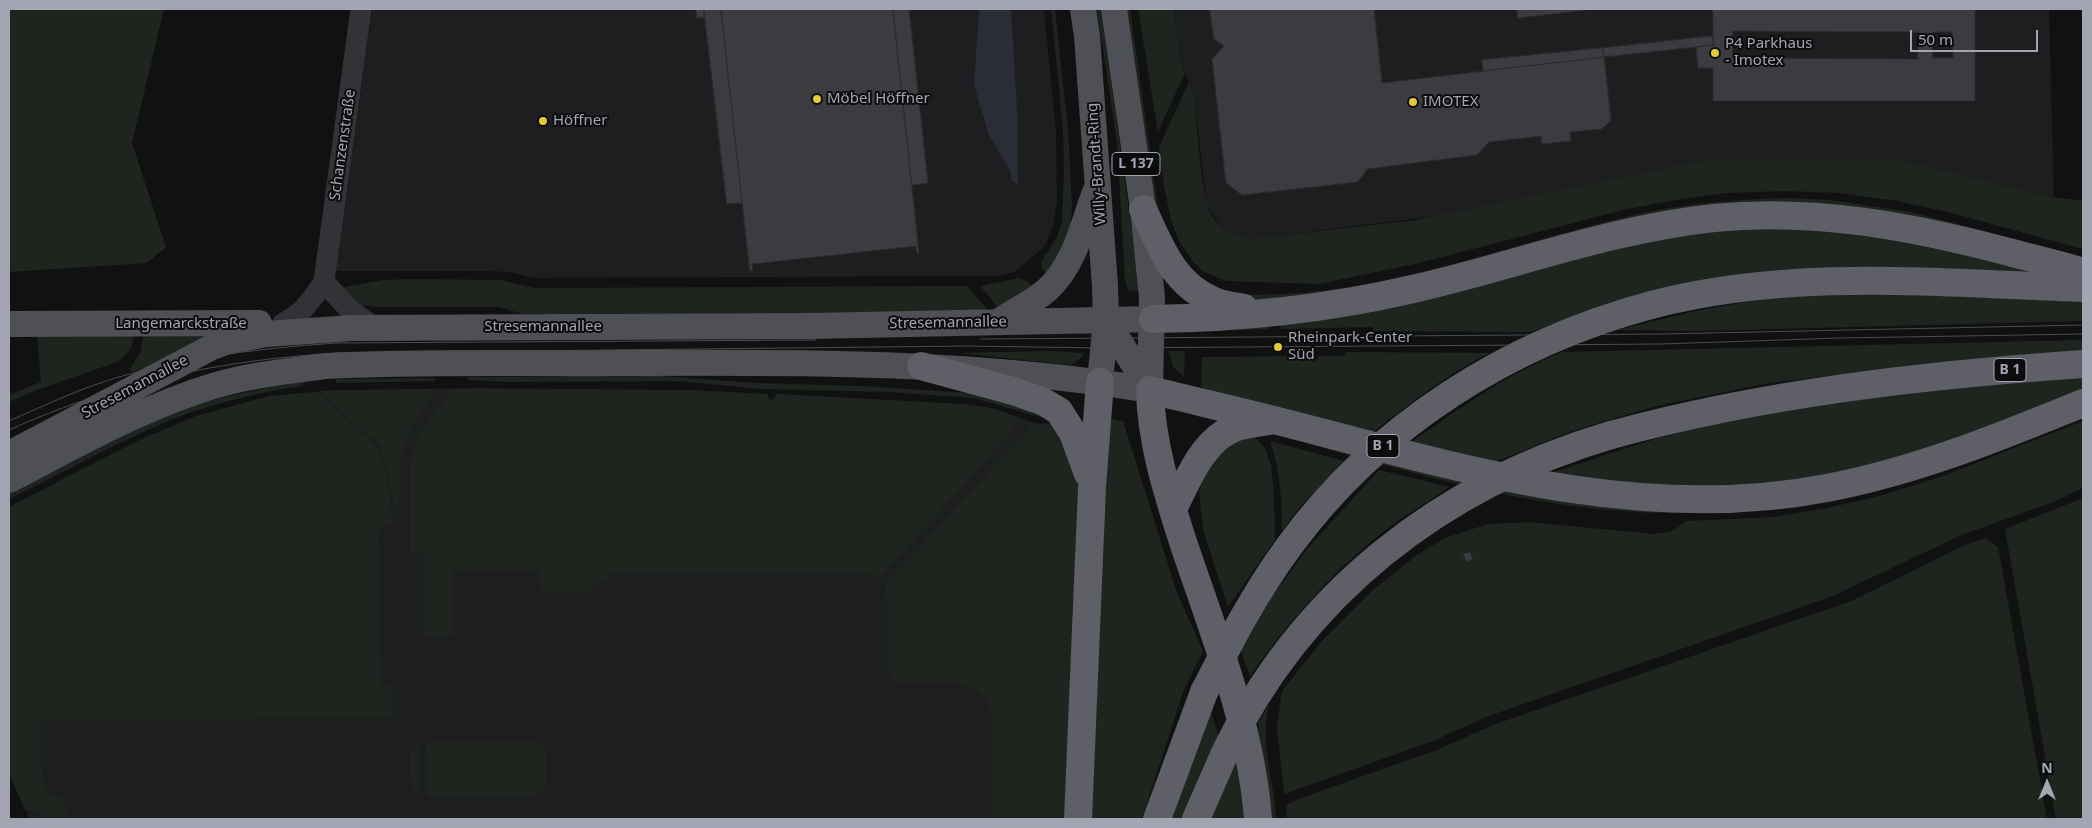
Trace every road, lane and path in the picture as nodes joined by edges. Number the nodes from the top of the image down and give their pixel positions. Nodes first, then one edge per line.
1 (361, 9) edge
2 (1083, 9) edge
3 (1114, 9) edge
4 (1098, 182) junction
5 (1143, 209) junction
6 (2083, 272) edge
7 (324, 282) junction
8 (2083, 288) edge
9 (1267, 314) junction
10 (1106, 320) junction
11 (283, 323) junction
12 (997, 323) junction
13 (9, 324) edge
14 (364, 328) junction
15 (1153, 328) junction
16 (1130, 357) junction
17 (2083, 364) edge
18 (921, 366) junction
19 (1100, 382) junction
20 (1150, 390) junction
21 (2083, 403) edge
22 (1276, 420) junction
23 (9, 454) edge
24 (9, 480) edge
25 (1092, 487) junction
26 (1173, 509) junction
27 (1078, 819) edge
28 (1157, 819) edge
29 (1196, 819) edge
30 (1258, 819) edge

1 - 7 street, Schanzenstraße
2 - 4 main road, Willy-Brandt-Ring / L 137
3 - 5 main road, L 137
4 - 10 main road, Willy-Brandt-Ring / L 137
4 - 12 main road
5 - 9 highway
5 - 15 main road, L 137
6 - 9 highway
7 - 11 street, Schanzenstraße
7 - 14 street
8 - 28 highway, B 1, bridge
9 - 15 highway
10 - 12 main road, Stresemannallee
10 - 15 main road, Stresemannallee
10 - 16 main road
10 - 19 main road, L 137
11 - 13 main road, Langemarckstraße
11 - 14 main road, Langemarckstraße
12 - 14 main road, Stresemannallee
14 - 23 main road, Stresemannallee
15 - 16 main road
15 - 20 main road, L 137
16 - 19 main road
16 - 20 main road
17 - 29 highway, B 1, bridge
18 - 19 main road, Stresemannallee
18 - 24 main road, Stresemannallee
18 - 25 highway
19 - 20 main road, Stresemannallee
19 - 25 highway
20 - 22 highway
20 - 26 highway
21 - 22 highway
22 - 26 highway
25 - 27 highway
26 - 30 highway

